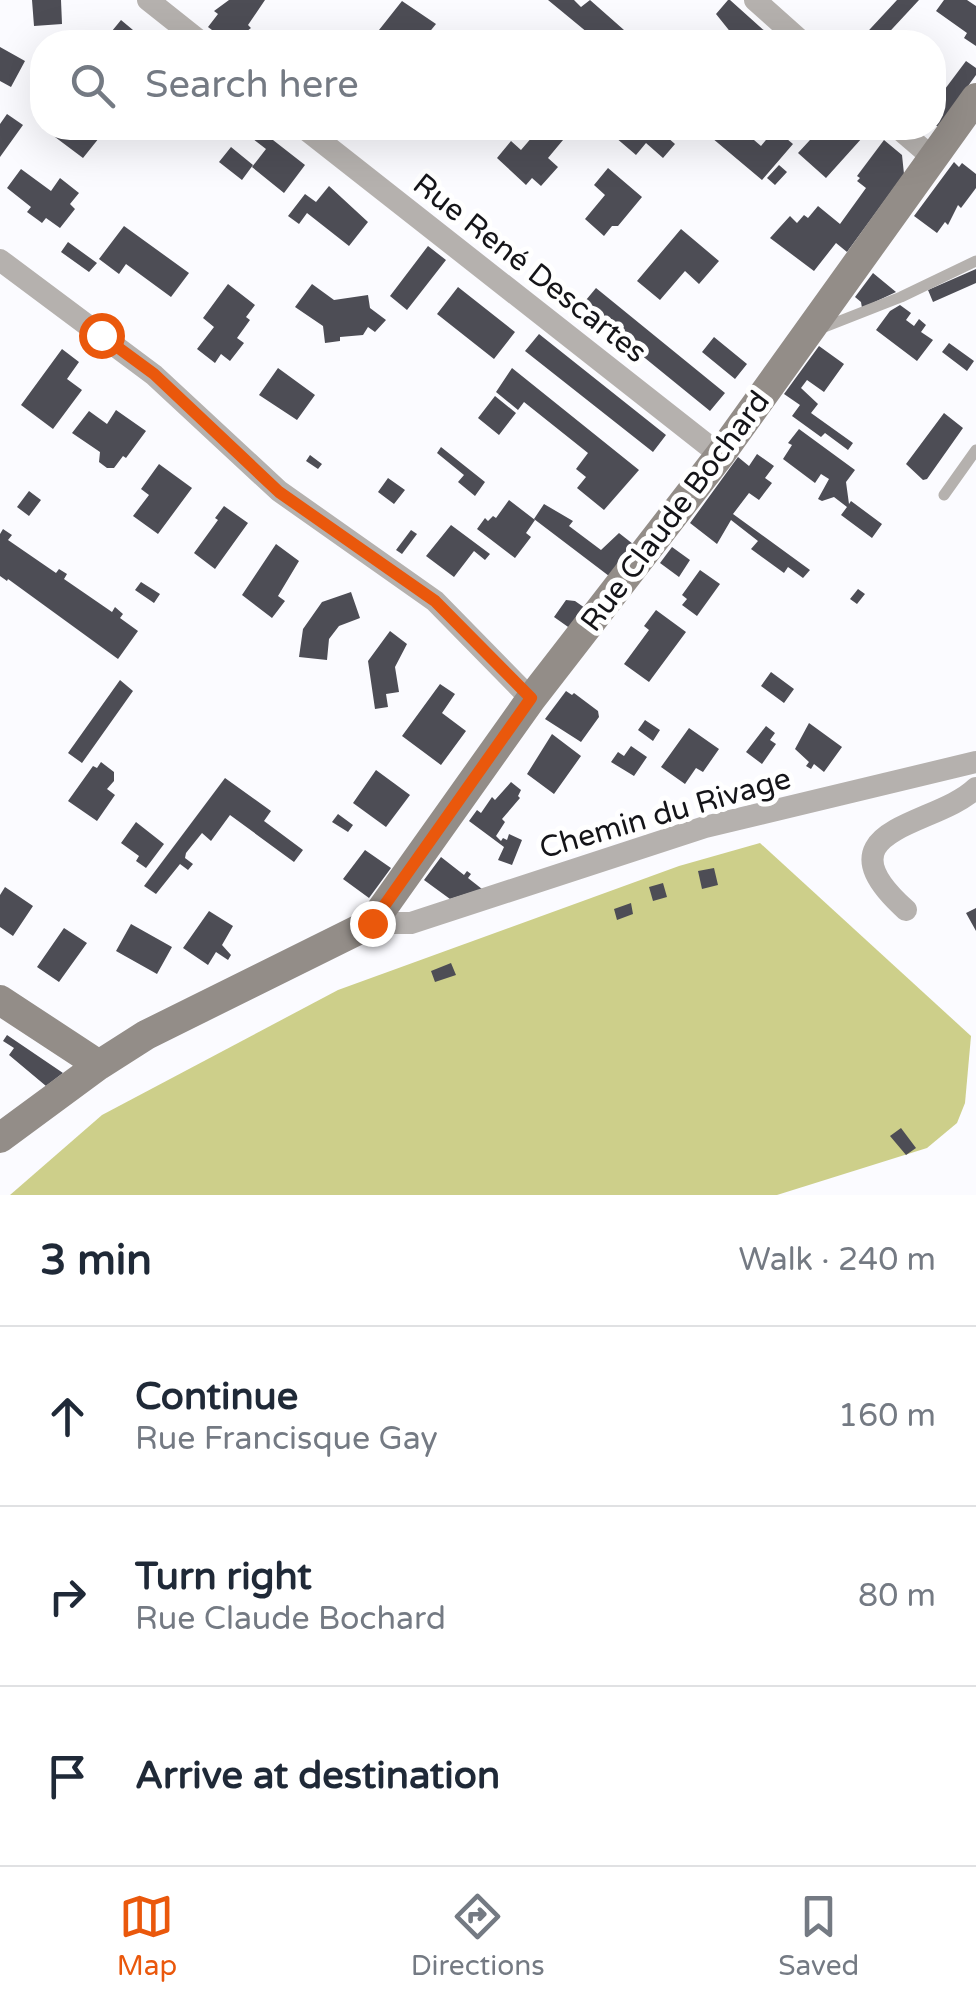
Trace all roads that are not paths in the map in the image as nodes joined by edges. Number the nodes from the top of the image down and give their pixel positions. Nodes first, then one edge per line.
1 (148, 0) edge
2 (754, 0) edge
3 (186, 30) edge
4 (788, 30) edge
5 (976, 98) edge
6 (319, 140) edge
7 (912, 140) edge
8 (946, 140) edge
9 (946, 140) edge
10 (933, 158) junction
11 (0, 260) edge
12 (976, 261) edge
13 (808, 332) junction
14 (976, 450) edge
15 (720, 454) junction
16 (944, 494) dead end
17 (531, 698) junction
18 (976, 762) edge
19 (976, 788) edge
20 (906, 910) dead end
21 (372, 923) junction
22 (0, 1000) edge
23 (99, 1065) junction
24 (0, 1138) edge

1 - 3 street
2 - 4 street
5 - 8 main road, Rue Claude Bochard
6 - 15 street, Rue René Descartes
7 - 10 street
9 - 10 main road, Rue Claude Bochard
10 - 13 main road, Rue Claude Bochard
11 - 17 street
12 - 13 lane
13 - 15 main road, Rue Claude Bochard
14 - 16 lane
15 - 17 main road, Rue Claude Bochard
17 - 21 main road, Rue Claude Bochard
18 - 21 street, Chemin du Rivage
19 - 20 street
21 - 23 main road
22 - 23 main road
23 - 24 main road

